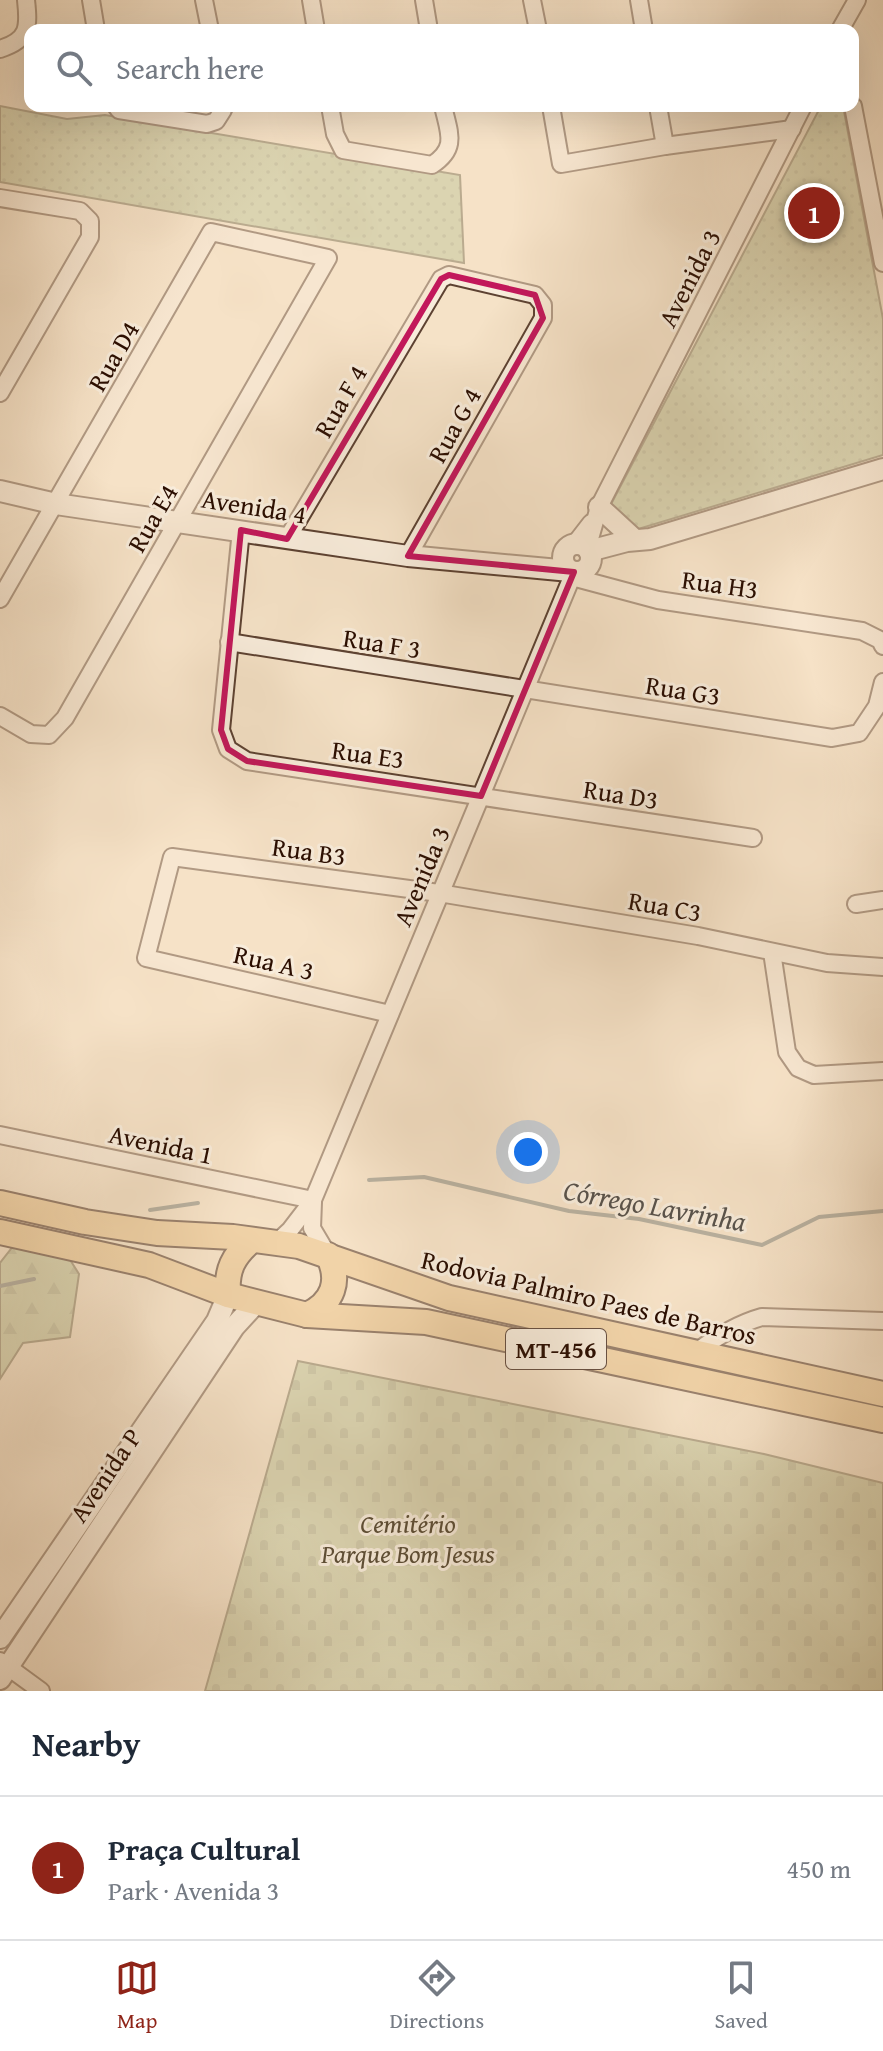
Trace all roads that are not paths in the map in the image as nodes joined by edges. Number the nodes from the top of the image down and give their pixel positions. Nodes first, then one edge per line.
1 (26, 0) edge
2 (91, 0) edge
3 (204, 0) edge
4 (311, 0) edge
5 (424, 0) edge
6 (532, 0) edge
7 (639, 0) edge
8 (857, 0) edge
9 (29, 24) edge
10 (95, 24) edge
11 (209, 24) edge
12 (315, 24) edge
13 (428, 24) edge
14 (537, 24) edge
15 (643, 24) edge
16 (843, 24) edge
17 (24, 33) edge
18 (0, 49) edge
19 (127, 112) edge
20 (220, 112) edge
21 (331, 112) edge
22 (444, 112) edge
23 (552, 112) edge
24 (659, 112) edge
25 (800, 112) edge
26 (854, 112) edge
27 (792, 129) junction
28 (665, 146) junction
29 (0, 198) edge
30 (328, 258) joint
31 (883, 263) edge
32 (543, 318) joint
33 (0, 393) edge
34 (883, 469) edge
35 (0, 491) edge
36 (56, 504) junction
37 (598, 511) junction
38 (178, 520) junction
39 (241, 530) junction
40 (287, 539) junction
41 (643, 540) junction
42 (408, 556) junction
43 (578, 560) junction
44 (0, 599) edge
45 (229, 642) junction
46 (883, 646) edge
47 (883, 682) edge
48 (527, 690) junction
49 (0, 716) edge
50 (481, 796) junction
51 (753, 838) dead end
52 (439, 893) junction
53 (883, 900) edge
54 (856, 904) dead end
55 (772, 952) junction
56 (146, 958) joint
57 (883, 967) edge
58 (390, 1014) junction
59 (883, 1071) edge
60 (0, 1135) edge
61 (313, 1200) junction
62 (0, 1203) edge
63 (0, 1232) edge
64 (252, 1240) junction
65 (276, 1243) junction
66 (328, 1255) junction
67 (228, 1295) junction
68 (256, 1303) junction
69 (307, 1315) junction
70 (883, 1321) edge
71 (695, 1353) junction
72 (883, 1394) edge
73 (883, 1420) edge
74 (0, 1638) edge
75 (3, 1669) edge
76 (41, 1691) edge

1 - 9 street
2 - 10 street
3 - 11 street
4 - 12 street
5 - 13 street
6 - 14 street
7 - 15 street
8 - 16 street
17 - 18 street
19 - 20 street
21 - 22 street
23 - 28 street
24 - 28 street
25 - 27 street, Avenida 3
26 - 31 street
27 - 28 street
27 - 37 street, Avenida 3
29 - 33 street
30 - 36 street, Rua D4
30 - 38 street, Rua E4
32 - 40 street, Rua F 4
32 - 42 street, Rua G 4
34 - 41 street, Avenida 4
35 - 36 street, Avenida 4
36 - 38 street, Avenida 4
36 - 44 street, Rua D4
37 - 41 street
37 - 43 street, Avenida 3
38 - 39 street, Avenida 4
38 - 49 street, Rua E4
39 - 40 street, Avenida 4
39 - 45 street
40 - 42 street, Avenida 4
41 - 43 street, Avenida 4
42 - 43 street, Avenida 4
43 - 46 street, Rua H3
43 - 48 street, Avenida 3
45 - 48 street, Rua F 3
45 - 50 street, Rua E3
47 - 48 street, Rua G3
48 - 50 street, Avenida 3
50 - 51 street, Rua D3
50 - 52 street, Avenida 3
52 - 55 street, Rua C3
52 - 56 street, Rua B3
52 - 58 street, Avenida 3
53 - 54 street
55 - 57 street, Rua C3
55 - 59 street
56 - 58 street, Rua A 3
58 - 61 street, Avenida 3
60 - 61 street, Avenida 1
61 - 65 street
61 - 66 street
62 - 64 main road, Rodovia Palmiro Paes de Barros / MT-456
63 - 67 main road, MT-456
64 - 65 main road, Rodovia Palmiro Paes de Barros / MT-456
64 - 67 main road
65 - 66 main road, Rodovia Palmiro Paes de Barros / MT-456
66 - 69 main road
66 - 71 main road, Rodovia Palmiro Paes de Barros / MT-456
67 - 68 main road, MT-456
67 - 74 street, Avenida P
68 - 69 main road, MT-456
68 - 75 street, Avenida P
69 - 73 main road, MT-456
70 - 71 street
71 - 72 main road, Rodovia Palmiro Paes de Barros / MT-456
75 - 76 street

